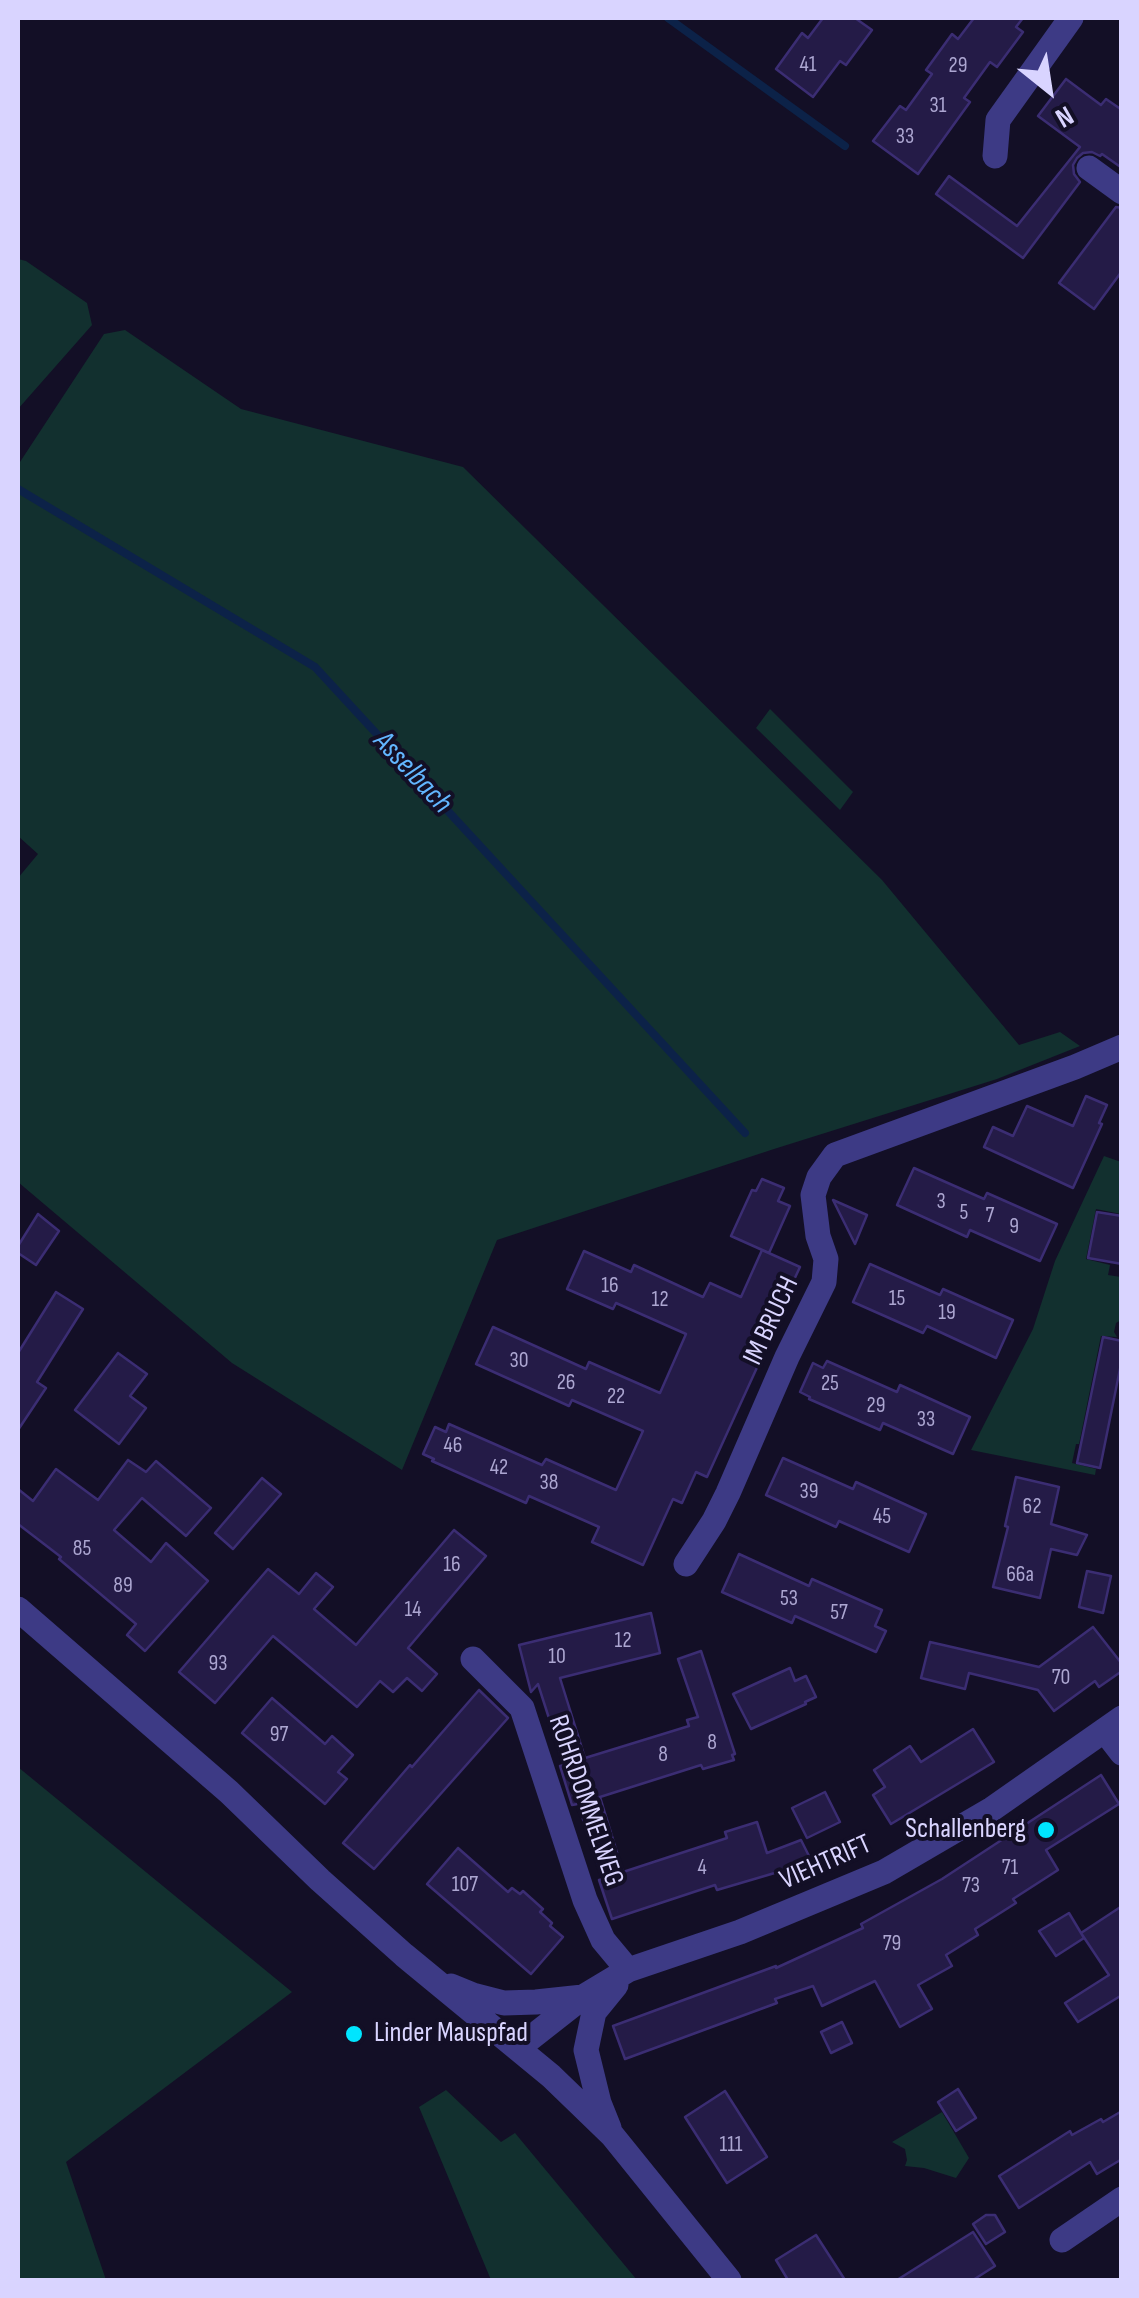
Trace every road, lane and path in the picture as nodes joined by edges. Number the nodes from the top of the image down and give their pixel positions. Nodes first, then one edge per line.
1 (1071, 18) edge
2 (994, 156) dead end
3 (1088, 168) dead end
4 (1122, 192) edge
5 (1122, 1047) edge
6 (686, 1564) dead end
7 (18, 1609) edge
8 (474, 1659) dead end
9 (1113, 1725) edge
10 (1122, 1753) edge
11 (634, 1968) junction
12 (433, 1979) junction
13 (583, 1997) junction
14 (518, 2048) junction
15 (612, 2135) junction
16 (1122, 2199) edge
17 (1062, 2240) dead end
18 (729, 2280) edge

1 - 2 street
3 - 4 street
5 - 6 street, IM BRUCH
7 - 12 street
8 - 11 street, ROHRDOMMELWEG
9 - 10 street
9 - 11 street, VIEHTRIFT
11 - 13 street, VIEHTRIFT
11 - 15 street, VIEHTRIFT
12 - 13 street, VIEHTRIFT
12 - 14 street
13 - 14 street, VIEHTRIFT
14 - 15 street
15 - 18 street
16 - 17 street

